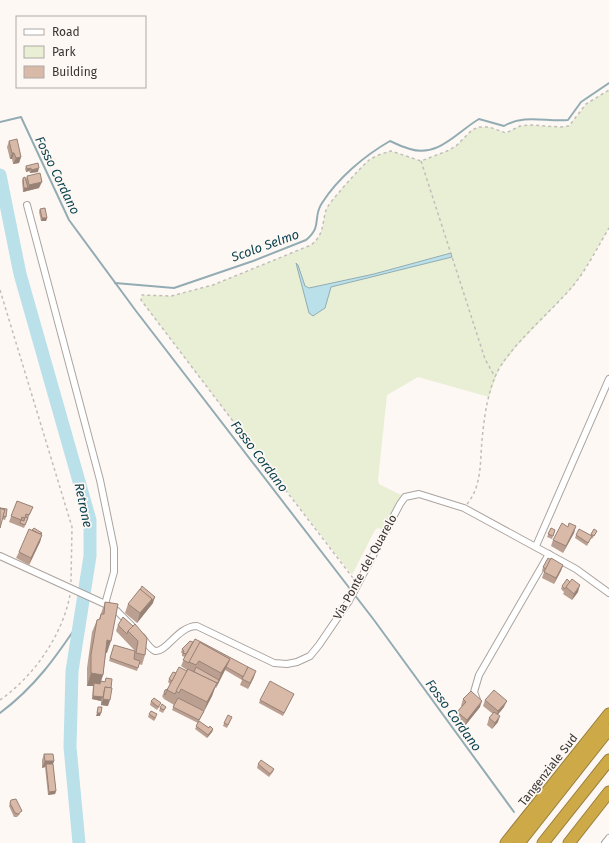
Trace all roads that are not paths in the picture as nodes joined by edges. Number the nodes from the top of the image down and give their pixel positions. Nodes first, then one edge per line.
1 (27, 205) dead end
2 (609, 379) edge
3 (536, 546) junction
4 (549, 554) junction
5 (0, 556) edge
6 (609, 594) edge
7 (105, 604) junction
8 (477, 700) edge
9 (609, 714) edge
10 (609, 729) edge
11 (609, 760) edge
12 (609, 792) edge
13 (609, 838) edge
14 (506, 843) edge
15 (518, 843) edge
16 (544, 843) edge
17 (569, 843) edge
18 (605, 843) edge

1 - 7 street
2 - 3 street
3 - 4 street, Via Ponte del Quarelo
3 - 7 street, Via Ponte del Quarelo
4 - 6 street, Via Ponte del Quarelo
4 - 8 street
5 - 7 street, Via Ponte del Quarelo
9 - 14 highway, Tangenziale Sud
10 - 15 highway, Tangenziale Sud
11 - 16 highway
12 - 17 highway
13 - 18 street

